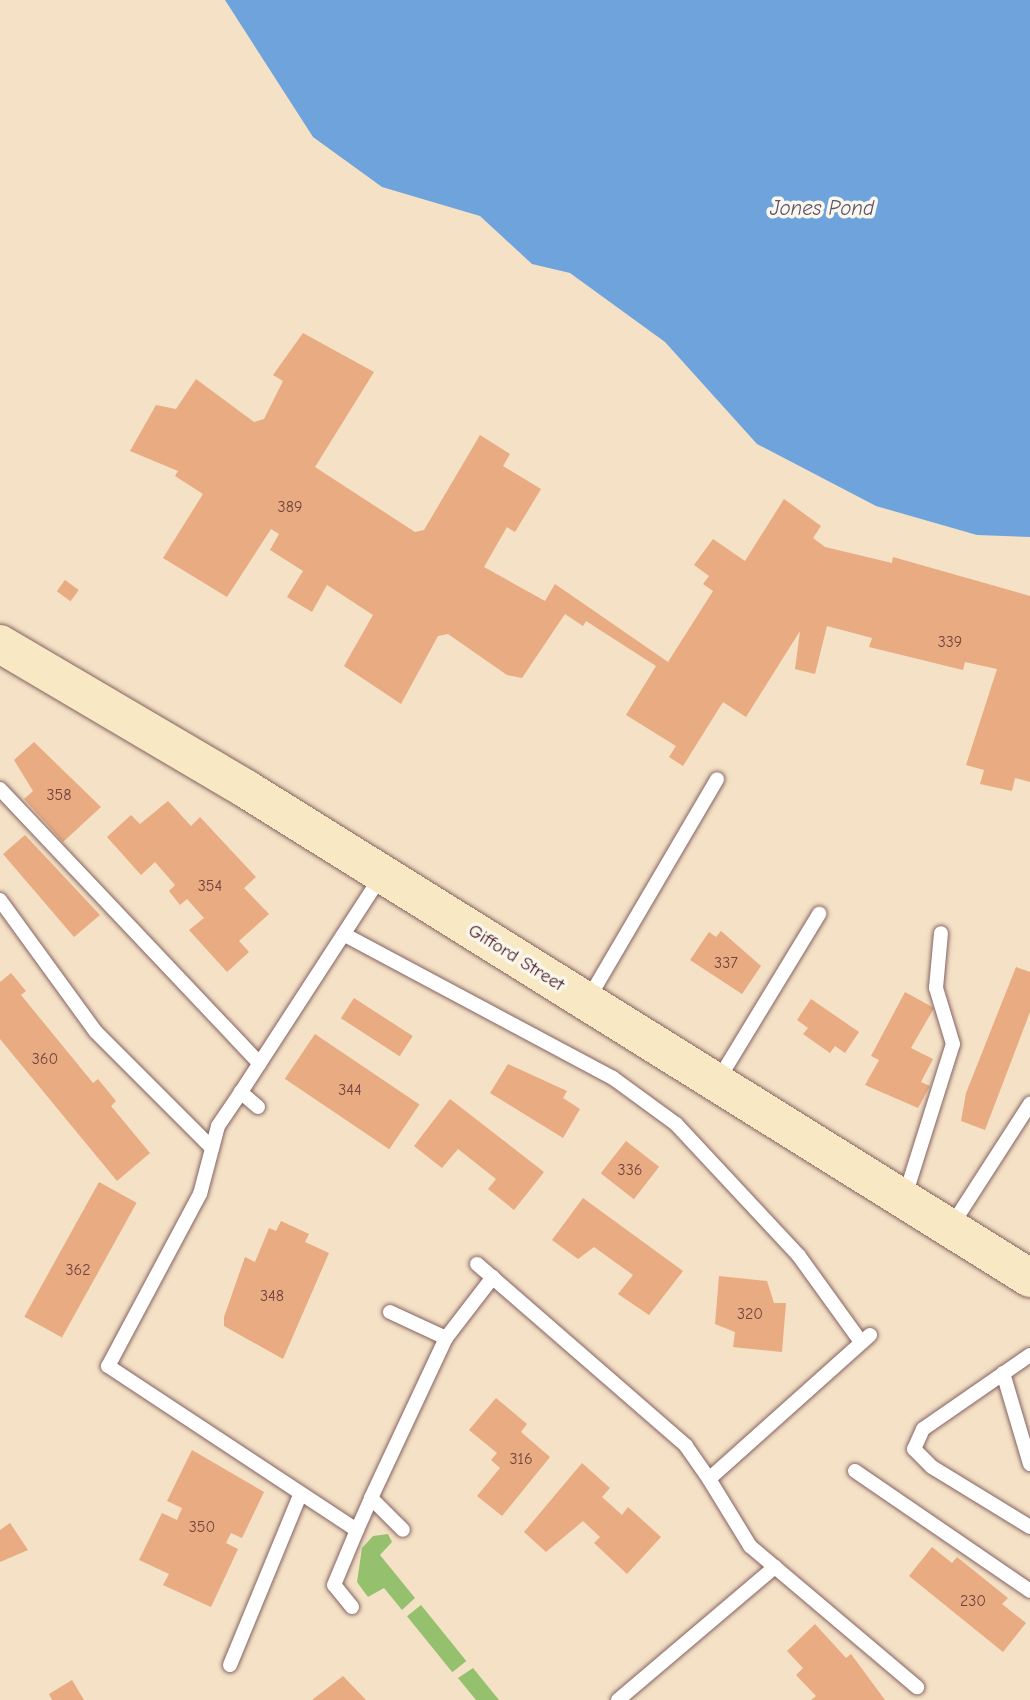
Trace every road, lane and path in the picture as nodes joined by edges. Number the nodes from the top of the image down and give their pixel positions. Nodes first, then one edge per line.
1 (0, 644) edge
2 (717, 779) dead end
3 (0, 789) edge
4 (382, 874) junction
5 (0, 900) edge
6 (819, 914) dead end
7 (941, 933) dead end
8 (346, 936) junction
9 (587, 1002) junction
10 (260, 1064) junction
11 (717, 1083) junction
12 (241, 1092) junction
13 (1030, 1104) edge
14 (258, 1107) dead end
15 (212, 1148) junction
16 (903, 1201) junction
17 (949, 1229) junction
18 (477, 1264) dead end
19 (493, 1277) junction
20 (1030, 1278) edge
21 (390, 1312) dead end
22 (446, 1338) junction
23 (1030, 1355) edge
24 (1001, 1374) junction
25 (1027, 1445) edge
26 (1030, 1464) edge
27 (855, 1471) dead end
28 (709, 1479) junction
29 (300, 1495) junction
30 (371, 1497) junction
31 (1030, 1527) edge
32 (357, 1530) junction
33 (403, 1530) dead end
34 (775, 1567) junction
35 (1030, 1591) edge
36 (352, 1607) dead end
37 (230, 1665) dead end
38 (917, 1687) dead end
39 (618, 1700) edge

1 - 4 main road, Gifford Street
2 - 9 lane
3 - 10 lane
4 - 8 lane
4 - 9 main road, Gifford Street
5 - 15 lane
6 - 11 lane
7 - 16 lane
8 - 10 lane
8 - 28 lane
9 - 11 main road, Gifford Street
10 - 12 lane
11 - 16 main road, Gifford Street
12 - 14 lane
12 - 15 lane
13 - 17 lane
15 - 29 lane
16 - 17 main road, Gifford Street
17 - 20 main road, Gifford Street
18 - 19 lane
19 - 22 lane
19 - 28 lane
21 - 22 lane
22 - 30 lane
23 - 24 lane
24 - 25 lane
24 - 31 lane
25 - 26 lane
27 - 35 lane
28 - 34 lane
29 - 32 lane
29 - 37 lane
30 - 32 lane
30 - 33 lane
32 - 36 lane
34 - 38 lane
34 - 39 lane

